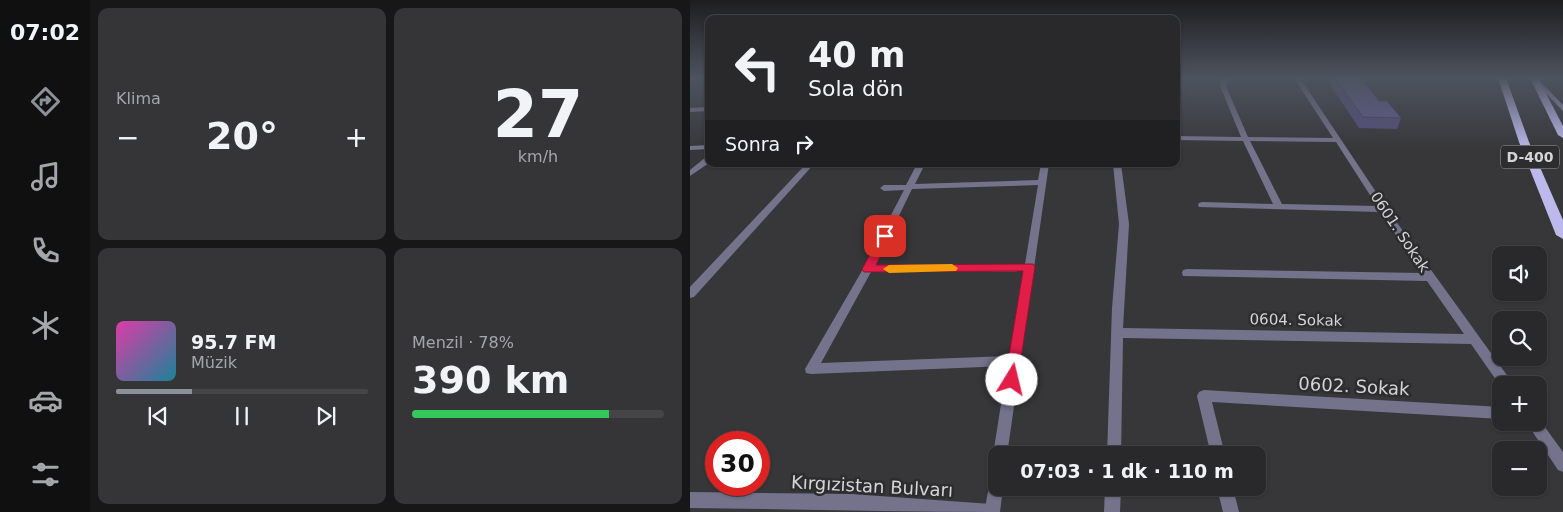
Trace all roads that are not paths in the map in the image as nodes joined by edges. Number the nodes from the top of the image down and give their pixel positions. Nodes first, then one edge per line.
1 (1230, 102) edge
2 (1313, 102) edge
3 (1510, 102) edge
4 (1546, 102) edge
5 (705, 109) edge
6 (690, 110) edge
7 (1563, 135) edge
8 (1180, 138) edge
9 (1245, 138) junction
10 (1339, 140) junction
11 (705, 147) edge
12 (690, 148) edge
13 (705, 162) edge
14 (807, 167) edge
15 (920, 167) edge
16 (1044, 167) edge
17 (1117, 167) edge
18 (690, 174) edge
19 (1042, 182) junction
20 (911, 187) junction
21 (884, 188) dead end
22 (1202, 205) dead end
23 (1279, 207) junction
24 (1384, 209) junction
25 (1563, 235) edge
26 (1029, 267) junction
27 (868, 269) junction
28 (1187, 273) dead end
29 (1431, 277) junction
30 (690, 294) edge
31 (1117, 333) junction
32 (1474, 339) junction
33 (1015, 361) junction
34 (1501, 376) edge
35 (1492, 412) edge
36 (1539, 431) edge
37 (1001, 446) edge
38 (1114, 446) edge
39 (1216, 446) edge
40 (1563, 465) edge
41 (994, 496) edge
42 (1112, 496) edge
43 (1227, 496) edge
44 (690, 500) edge
45 (991, 512) edge
46 (1112, 512) edge
47 (1231, 512) edge

1 - 9 street
2 - 10 street, 0601. Sokak
3 - 25 highway, D-400
4 - 7 highway, D-400
5 - 6 street
8 - 9 street
9 - 10 street
9 - 23 street
10 - 24 street, 0601. Sokak
11 - 12 street
13 - 18 street
14 - 30 street
15 - 20 street
16 - 19 street
17 - 31 street
19 - 20 street
19 - 26 street
20 - 21 street
20 - 27 street
22 - 23 street
23 - 24 street
24 - 29 street, 0601. Sokak
26 - 27 street
26 - 33 street
27 - 33 street
28 - 29 street
29 - 32 street, 0601. Sokak
31 - 32 street, 0604. Sokak
31 - 38 street
32 - 34 street, 0601. Sokak
33 - 37 street
35 - 39 street, 0602. Sokak
36 - 40 street
41 - 45 street
42 - 46 street
43 - 47 street
44 - 45 street, Kırgızistan Bulvarı

